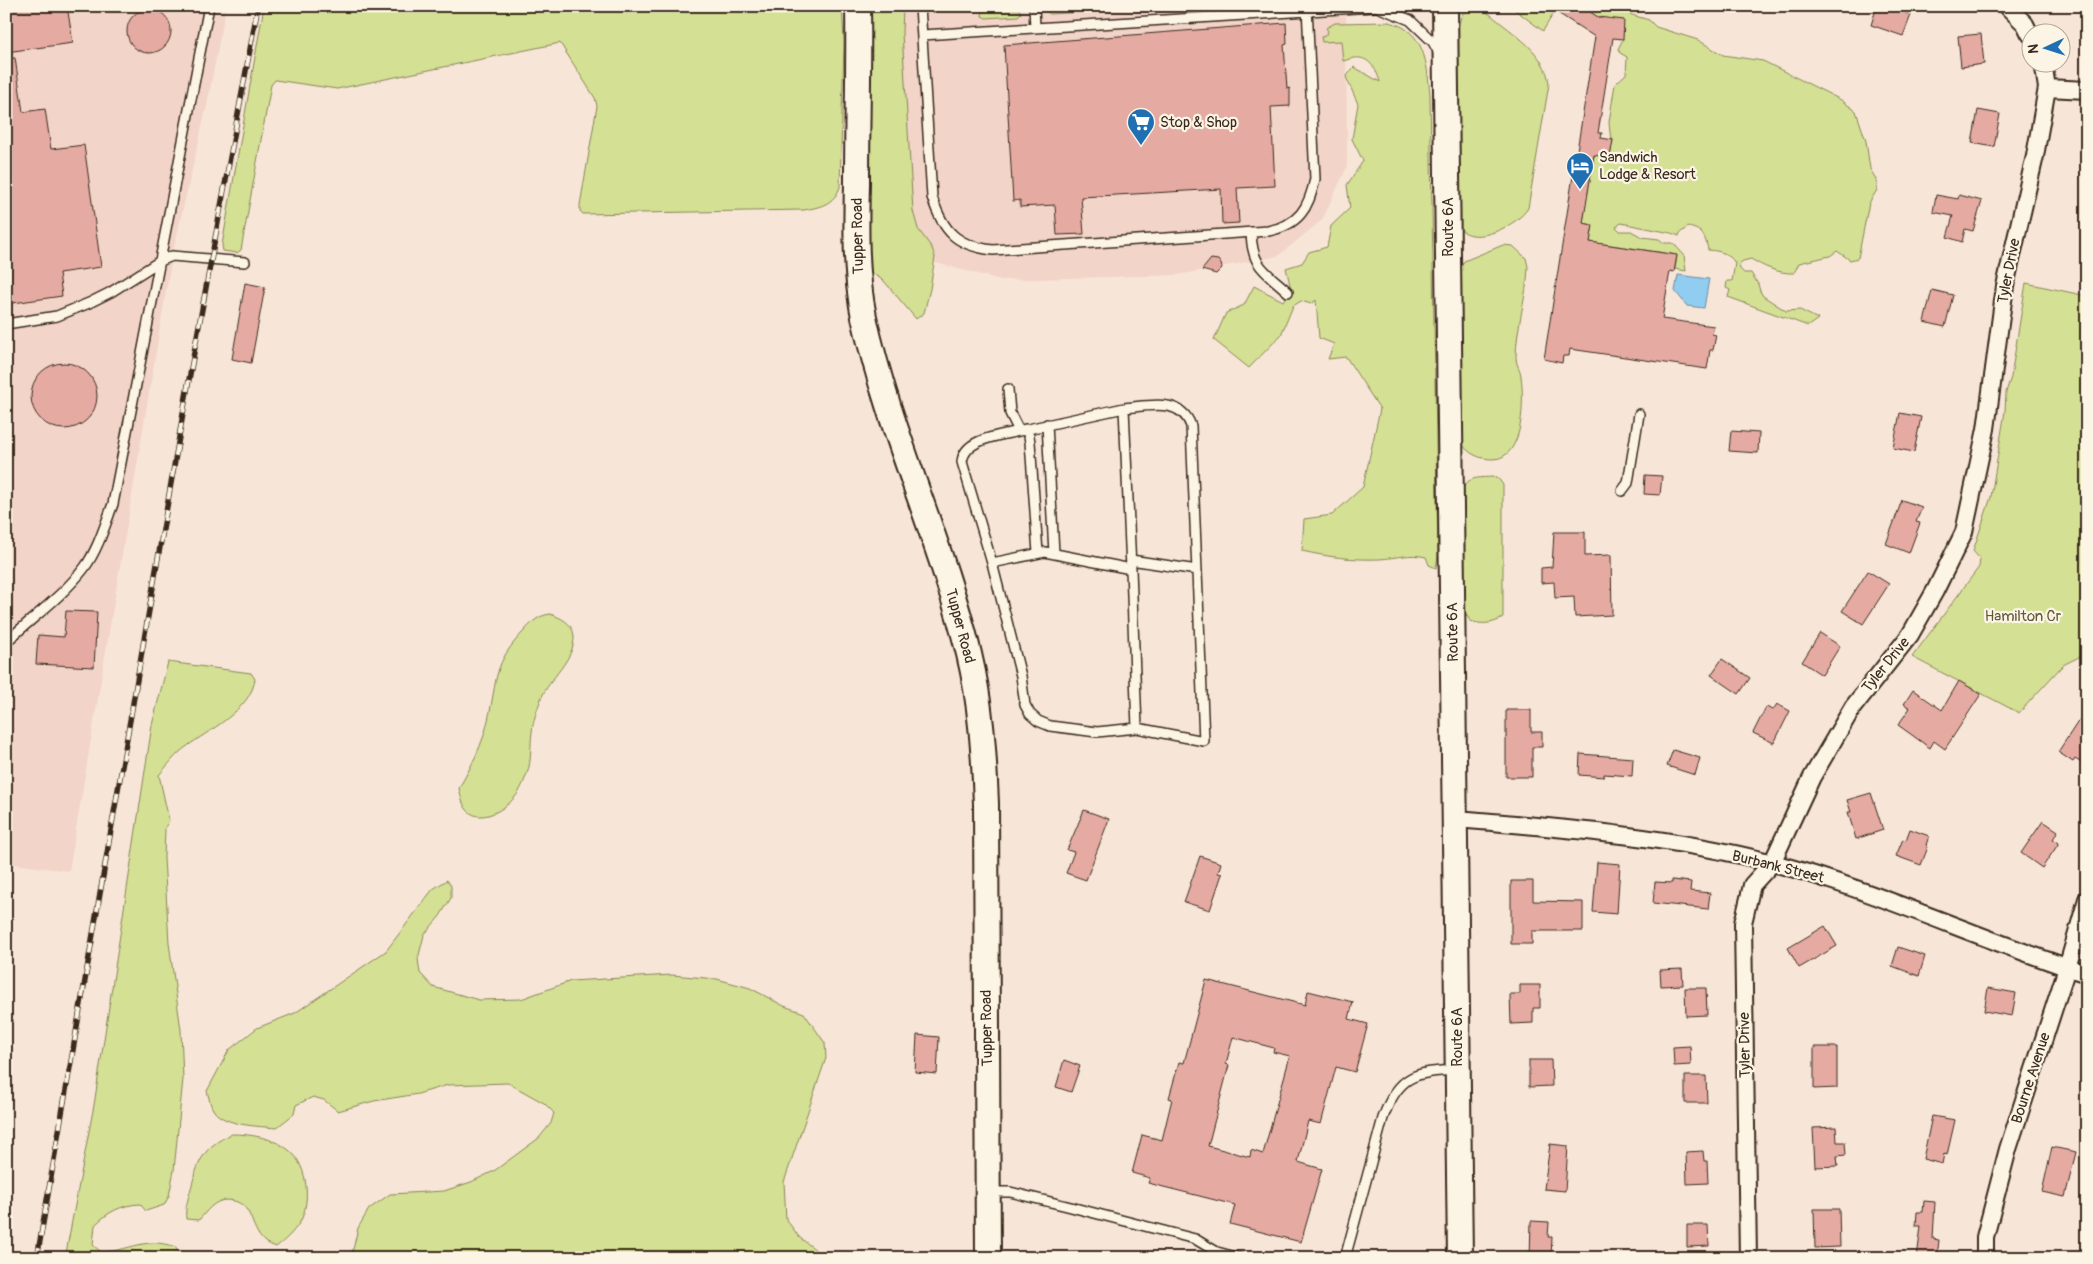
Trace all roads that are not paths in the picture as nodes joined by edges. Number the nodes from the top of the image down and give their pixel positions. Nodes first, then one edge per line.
1 (209, 6) edge
2 (858, 6) edge
3 (920, 6) edge
4 (1034, 6) edge
5 (1374, 6) edge
6 (1445, 6) edge
7 (2007, 6) edge
8 (1307, 8) edge
9 (2023, 22) edge
10 (1035, 28) junction
11 (922, 35) junction
12 (1446, 65) junction
13 (2045, 72) edge
14 (2047, 88) junction
15 (2087, 90) edge
16 (1251, 232) junction
17 (160, 261) junction
18 (245, 262) dead end
19 (1288, 292) dead end
20 (6, 324) edge
21 (1008, 389) dead end
22 (1124, 408) junction
23 (1639, 414) dead end
24 (1047, 424) junction
25 (1022, 430) junction
26 (1622, 491) dead end
27 (1038, 553) junction
28 (1054, 553) junction
29 (992, 563) junction
30 (1131, 564) junction
31 (1197, 570) junction
32 (6, 642) edge
33 (1137, 728) junction
34 (1456, 819) junction
35 (1772, 863) junction
36 (2087, 899) edge
37 (2067, 968) junction
38 (2087, 974) edge
39 (1457, 1070) junction
40 (989, 1192) junction
41 (988, 1258) edge
42 (1240, 1258) edge
43 (1344, 1258) edge
44 (1460, 1258) edge
45 (1748, 1258) edge
46 (1985, 1258) edge

1 - 17 lane
2 - 40 main road, Tupper Road
3 - 11 lane
4 - 10 lane
5 - 8 lane
5 - 12 lane
6 - 12 main road, Route 6A
7 - 9 street
8 - 10 lane
8 - 16 lane
10 - 11 lane
11 - 16 lane
12 - 34 main road, Route 6A
13 - 14 street, Tyler Drive
14 - 15 street
14 - 35 street, Tyler Drive
16 - 19 lane
17 - 18 lane
17 - 20 lane
17 - 32 lane
21 - 25 lane
22 - 24 lane
22 - 30 lane
22 - 31 lane
23 - 26 lane
24 - 25 lane
24 - 28 lane
25 - 27 lane
25 - 29 lane
27 - 28 lane
27 - 29 lane
28 - 30 lane
29 - 33 lane
30 - 31 lane
30 - 33 lane
31 - 33 lane
34 - 35 street, Burbank Street
34 - 39 main road, Route 6A
35 - 37 street, Burbank Street
35 - 45 street, Tyler Drive
36 - 37 street, Bourne Avenue
37 - 38 street, Burbank Street
37 - 46 street, Bourne Avenue
39 - 43 lane
39 - 44 main road, Route 6A
40 - 41 main road, Tupper Road
40 - 42 lane

